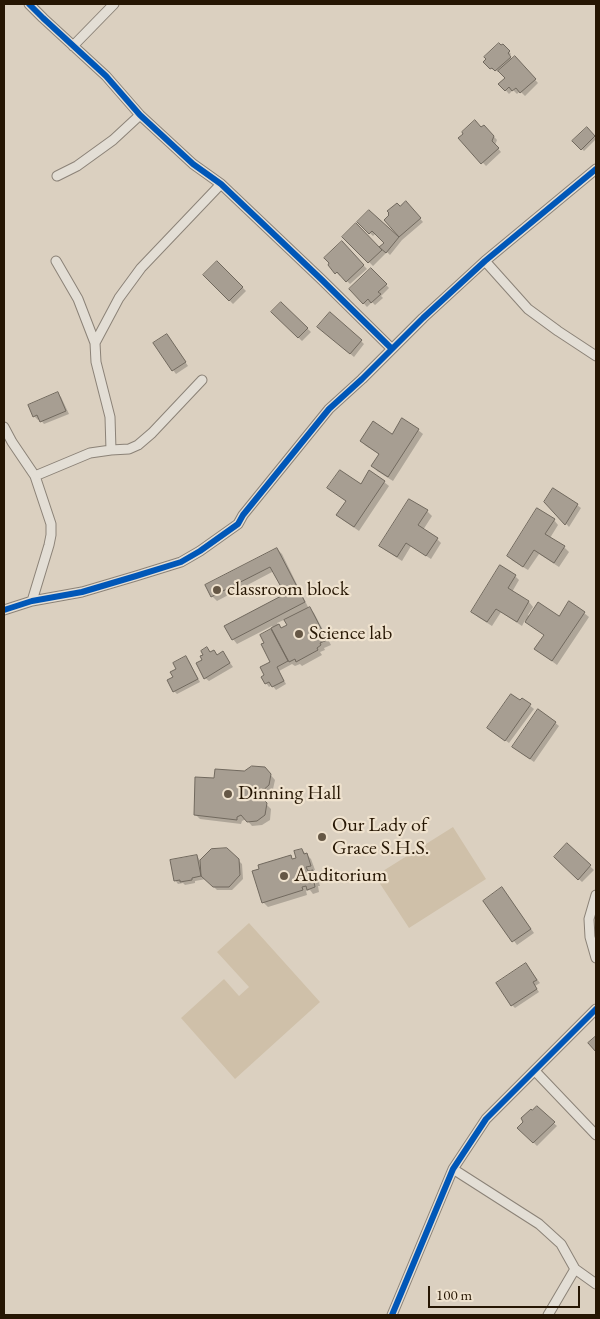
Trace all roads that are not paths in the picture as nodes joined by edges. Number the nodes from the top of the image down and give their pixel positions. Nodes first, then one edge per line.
1 (29, 4) edge
2 (114, 4) edge
3 (73, 46) junction
4 (140, 115) junction
5 (596, 169) edge
6 (56, 176) dead end
7 (221, 184) junction
8 (56, 261) dead end
9 (485, 261) junction
10 (95, 344) junction
11 (392, 349) junction
12 (596, 356) edge
13 (202, 380) dead end
14 (4, 427) edge
15 (111, 450) junction
16 (35, 476) junction
17 (32, 601) junction
18 (4, 610) edge
19 (596, 895) edge
20 (596, 958) edge
21 (596, 1009) edge
22 (535, 1072) junction
23 (596, 1135) edge
24 (453, 1169) junction
25 (575, 1269) junction
26 (596, 1284) edge
27 (392, 1315) edge
28 (548, 1315) edge

1 - 3 street
2 - 3 street
3 - 4 street
4 - 6 street
4 - 7 street
5 - 9 street
7 - 10 street
7 - 11 street
8 - 10 street
9 - 11 street
9 - 12 street
10 - 15 street
11 - 17 street
13 - 15 street
14 - 16 street
15 - 16 street
16 - 17 street
17 - 18 street
19 - 20 street
21 - 22 street
22 - 23 street
22 - 24 street
24 - 25 street
24 - 27 street
25 - 26 street
25 - 28 street

